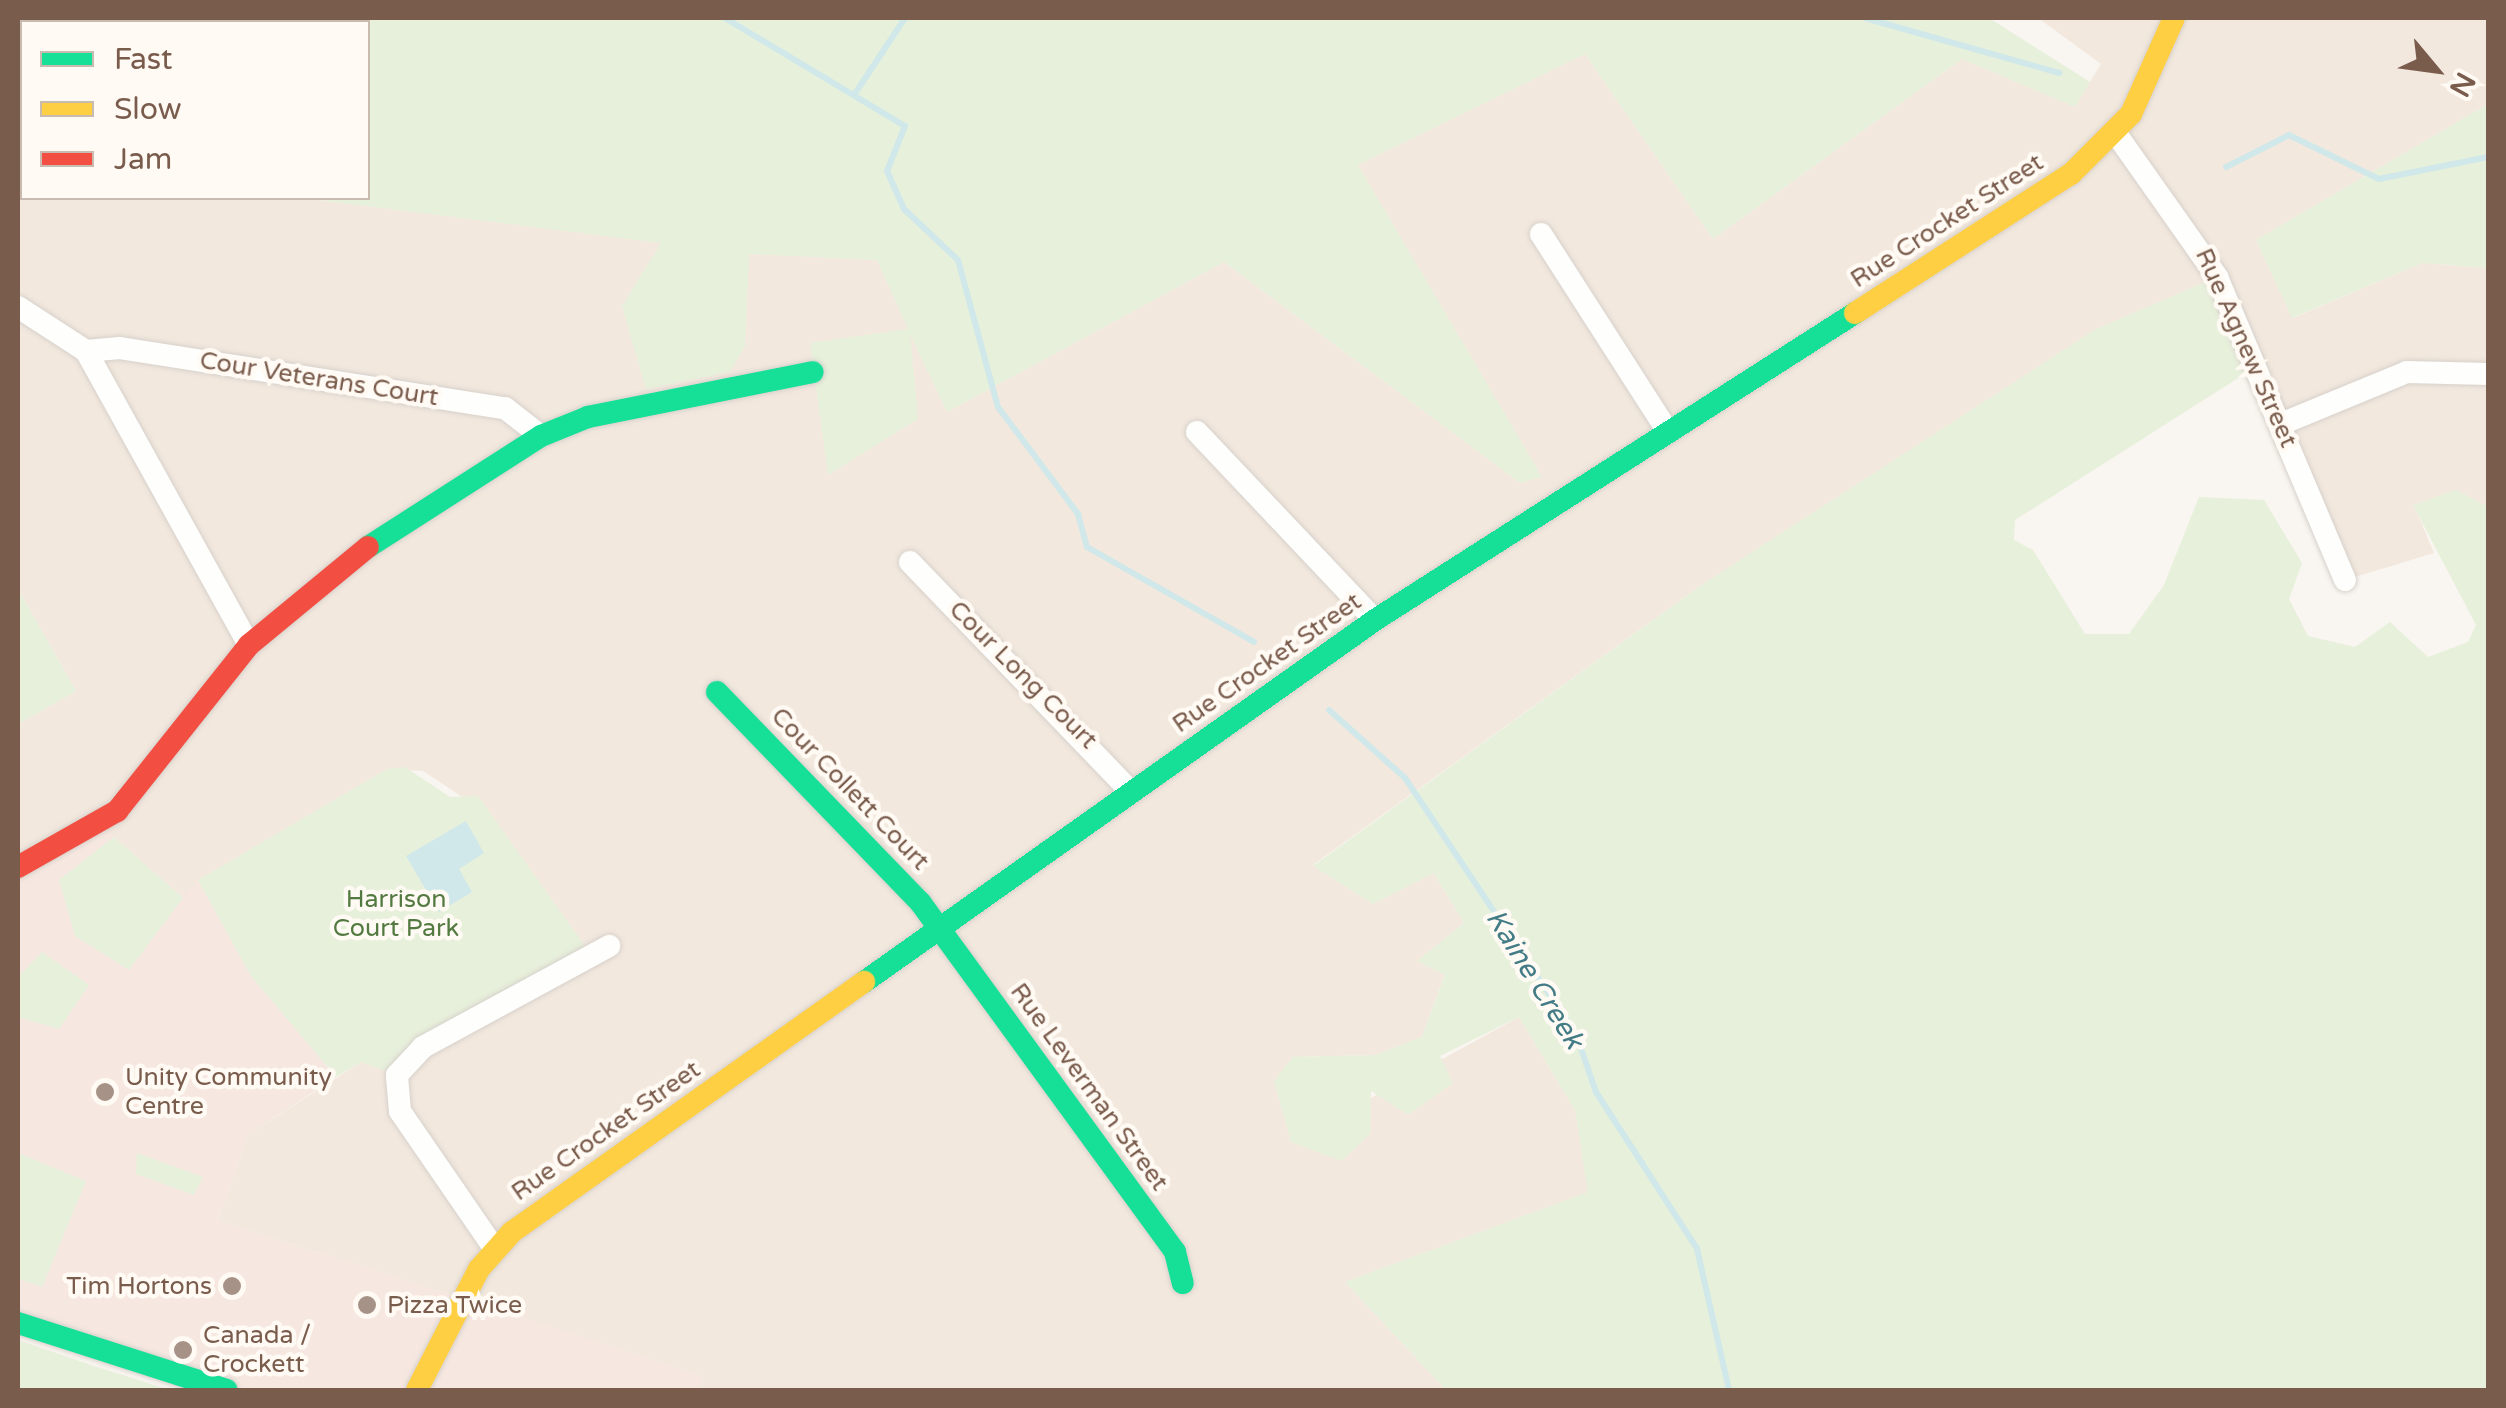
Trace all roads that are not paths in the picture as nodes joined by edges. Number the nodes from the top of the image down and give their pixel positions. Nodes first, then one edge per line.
1 (2174, 18) edge
2 (2116, 134) junction
3 (1541, 234) dead end
4 (18, 307) edge
5 (86, 352) junction
6 (813, 372) dead end
7 (2488, 374) edge
8 (2281, 424) junction
9 (1197, 432) dead end
10 (1668, 432) junction
11 (541, 436) junction
12 (910, 562) dead end
13 (2345, 580) dead end
14 (1375, 620) junction
15 (248, 645) junction
16 (717, 692) dead end
17 (1131, 792) junction
18 (18, 867) edge
19 (939, 928) junction
20 (609, 946) dead end
21 (494, 1248) junction
22 (1183, 1284) dead end
23 (18, 1323) edge
24 (228, 1390) edge
25 (417, 1390) edge

1 - 2 street, Rue Crocket Street
2 - 8 street, Rue Agnew Street
2 - 10 street, Rue Crocket Street
3 - 10 street
4 - 5 street
5 - 11 street, Cour Veterans Court
5 - 15 street
6 - 11 street
7 - 8 street
8 - 13 street, Rue Agnew Street
9 - 14 street
10 - 14 street, Rue Crocket Street
11 - 15 street
12 - 17 street, Cour Long Court
14 - 17 street, Rue Crocket Street
15 - 18 street
16 - 19 street, Cour Collett Court
17 - 19 street, Rue Crocket Street
19 - 21 street, Rue Crocket Street
19 - 22 street, Rue Leverman Street
20 - 21 street
21 - 25 street, Rue Crocket Street
23 - 24 street

